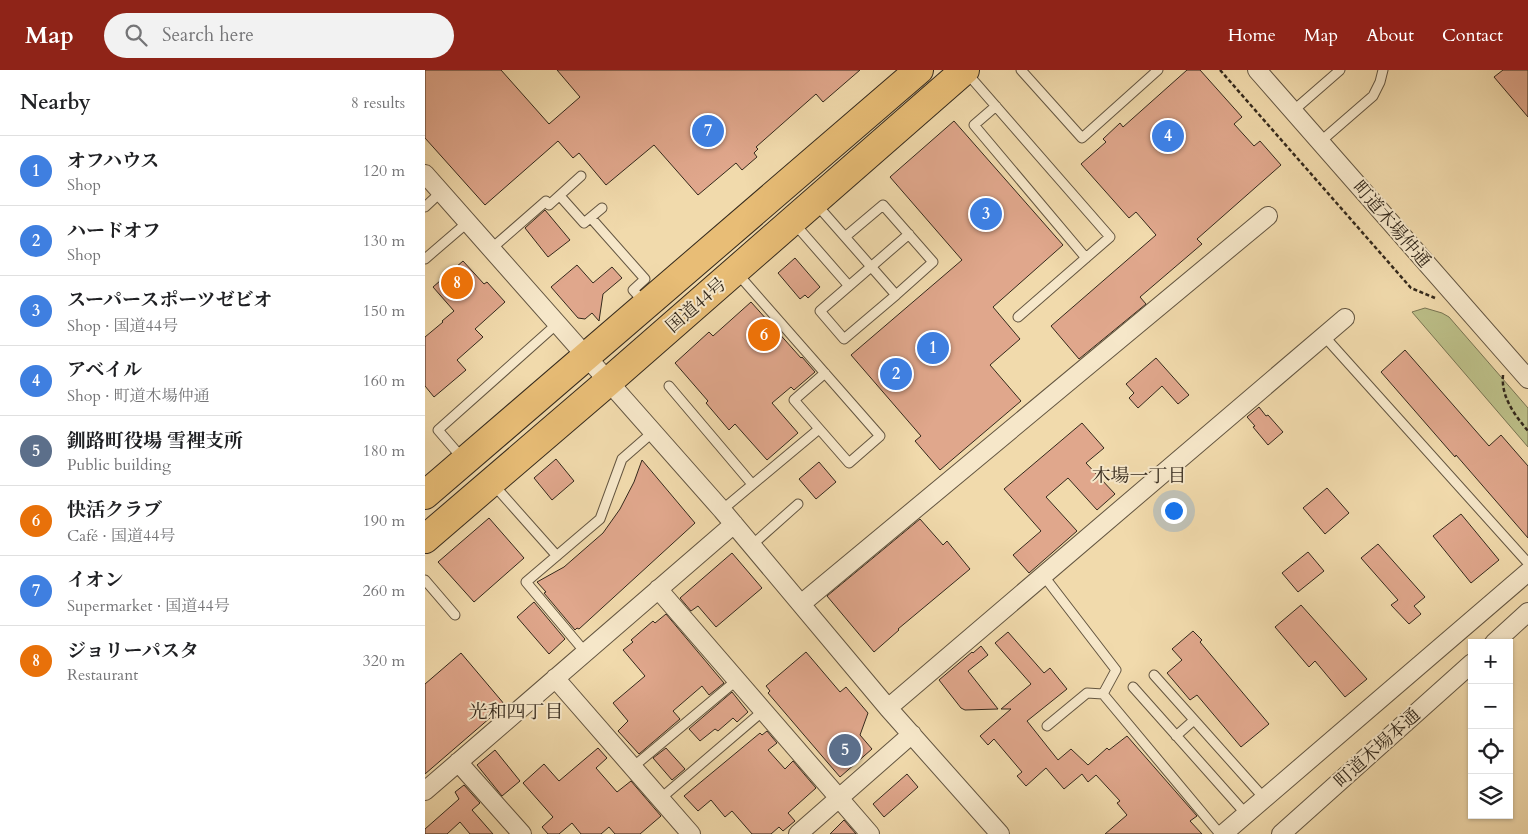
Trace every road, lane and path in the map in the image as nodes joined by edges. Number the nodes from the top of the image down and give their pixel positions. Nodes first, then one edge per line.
1 (919, 70) edge
2 (965, 70) edge
3 (1021, 70) edge
4 (1158, 70) edge
5 (1220, 70) edge
6 (1257, 70) edge
7 (1340, 70) edge
8 (1383, 70) edge
9 (996, 106) junction
10 (1293, 111) junction
11 (1319, 142) junction
12 (425, 174) edge
13 (581, 176) dead end
14 (441, 192) junction
15 (560, 196) junction
16 (814, 202) junction
17 (425, 207) edge
18 (602, 208) dead end
19 (1268, 216) dead end
20 (591, 218) junction
21 (792, 221) junction
22 (468, 222) junction
23 (760, 228) junction
24 (909, 234) junction
25 (845, 237) junction
26 (491, 248) junction
27 (1086, 258) junction
28 (425, 259) edge
29 (871, 267) junction
30 (736, 271) junction
31 (849, 286) junction
32 (896, 295) junction
33 (1435, 298) dead end
34 (646, 304) junction
35 (1018, 317) dead end
36 (1345, 318) dead end
37 (558, 323) junction
38 (1324, 336) junction
39 (587, 356) junction
40 (1503, 370) dead end
41 (825, 373) junction
42 (1528, 379) edge
43 (608, 382) junction
44 (669, 386) dead end
45 (819, 429) junction
46 (1528, 431) edge
47 (653, 432) junction
48 (465, 461) junction
49 (491, 482) junction
50 (752, 484) junction
51 (425, 495) edge
52 (798, 504) dead end
53 (722, 510) junction
54 (734, 524) junction
55 (425, 539) edge
56 (752, 545) junction
57 (557, 556) junction
58 (1528, 563) edge
59 (1528, 572) edge
60 (1043, 576) junction
61 (425, 580) edge
62 (657, 589) junction
63 (801, 604) junction
64 (1528, 612) edge
65 (455, 615) dead end
66 (1498, 639) edge
67 (585, 652) junction
68 (1468, 667) edge
69 (1154, 675) dead end
70 (555, 678) junction
71 (737, 680) junction
72 (1133, 687) dead end
73 (1103, 694) junction
74 (888, 708) junction
75 (763, 711) junction
76 (1194, 720) junction
77 (1047, 726) dead end
78 (912, 734) junction
79 (1177, 736) junction
80 (458, 762) junction
81 (633, 768) junction
82 (425, 791) edge
83 (839, 798) junction
84 (1264, 798) junction
85 (660, 799) junction
86 (1246, 814) junction
87 (522, 834) edge
88 (691, 834) edge
89 (798, 834) edge
90 (870, 834) edge
91 (1000, 834) edge
92 (1222, 834) edge
93 (1281, 834) edge

1 - 23 highway, 国道44号
2 - 9 lane
2 - 16 highway, 国道44号
3 - 4 lane
5 - 33 path
6 - 10 street, 町道木場仲通
7 - 10 lane
8 - 11 lane
9 - 27 lane
9 - 27 lane
10 - 11 street, 町道木場仲通
11 - 42 street, 町道木場仲通
12 - 14 street
13 - 15 lane
14 - 17 lane
14 - 22 street
15 - 20 lane
15 - 26 lane
16 - 21 highway, 国道44号
16 - 25 lane
18 - 20 lane
19 - 63 street
20 - 34 lane
21 - 23 highway, 国道44号
21 - 31 lane
22 - 26 street
22 - 28 lane
23 - 30 highway, 国道44号
23 - 34 highway, 国道44号
24 - 25 lane
24 - 29 lane
24 - 32 lane
25 - 29 lane
26 - 37 street
27 - 35 lane
29 - 31 lane
29 - 32 lane
30 - 41 lane
30 - 43 highway, 国道44号
31 - 32 lane
34 - 39 highway, 国道44号
36 - 38 street
37 - 39 street
37 - 48 lane
38 - 58 lane
38 - 60 street
39 - 43 street
39 - 48 highway, 国道44号
40 - 46 path
41 - 45 lane
41 - 45 lane
43 - 47 street
43 - 49 highway, 国道44号
44 - 50 lane
45 - 50 lane
47 - 53 street
47 - 57 lane
48 - 51 highway, 国道44号
49 - 55 highway, 国道44号
49 - 57 lane
50 - 53 lane
52 - 56 lane
53 - 54 street
54 - 56 street
54 - 62 street
56 - 63 street
57 - 67 lane
59 - 84 street
60 - 73 lane
60 - 74 street
61 - 65 lane
62 - 67 street
62 - 71 street
63 - 74 street
64 - 66 street
67 - 70 street
68 - 93 street, 町道木場本通
69 - 76 lane
70 - 80 street
70 - 81 street
71 - 75 street
71 - 81 lane
72 - 79 lane
73 - 77 lane
73 - 92 lane
74 - 78 street
75 - 83 street
75 - 85 lane
76 - 79 lane
76 - 84 lane
78 - 83 street
78 - 91 street
79 - 86 lane
80 - 82 street
80 - 87 street
81 - 85 street
83 - 89 street
83 - 90 street
84 - 86 street
85 - 88 street
86 - 92 street

